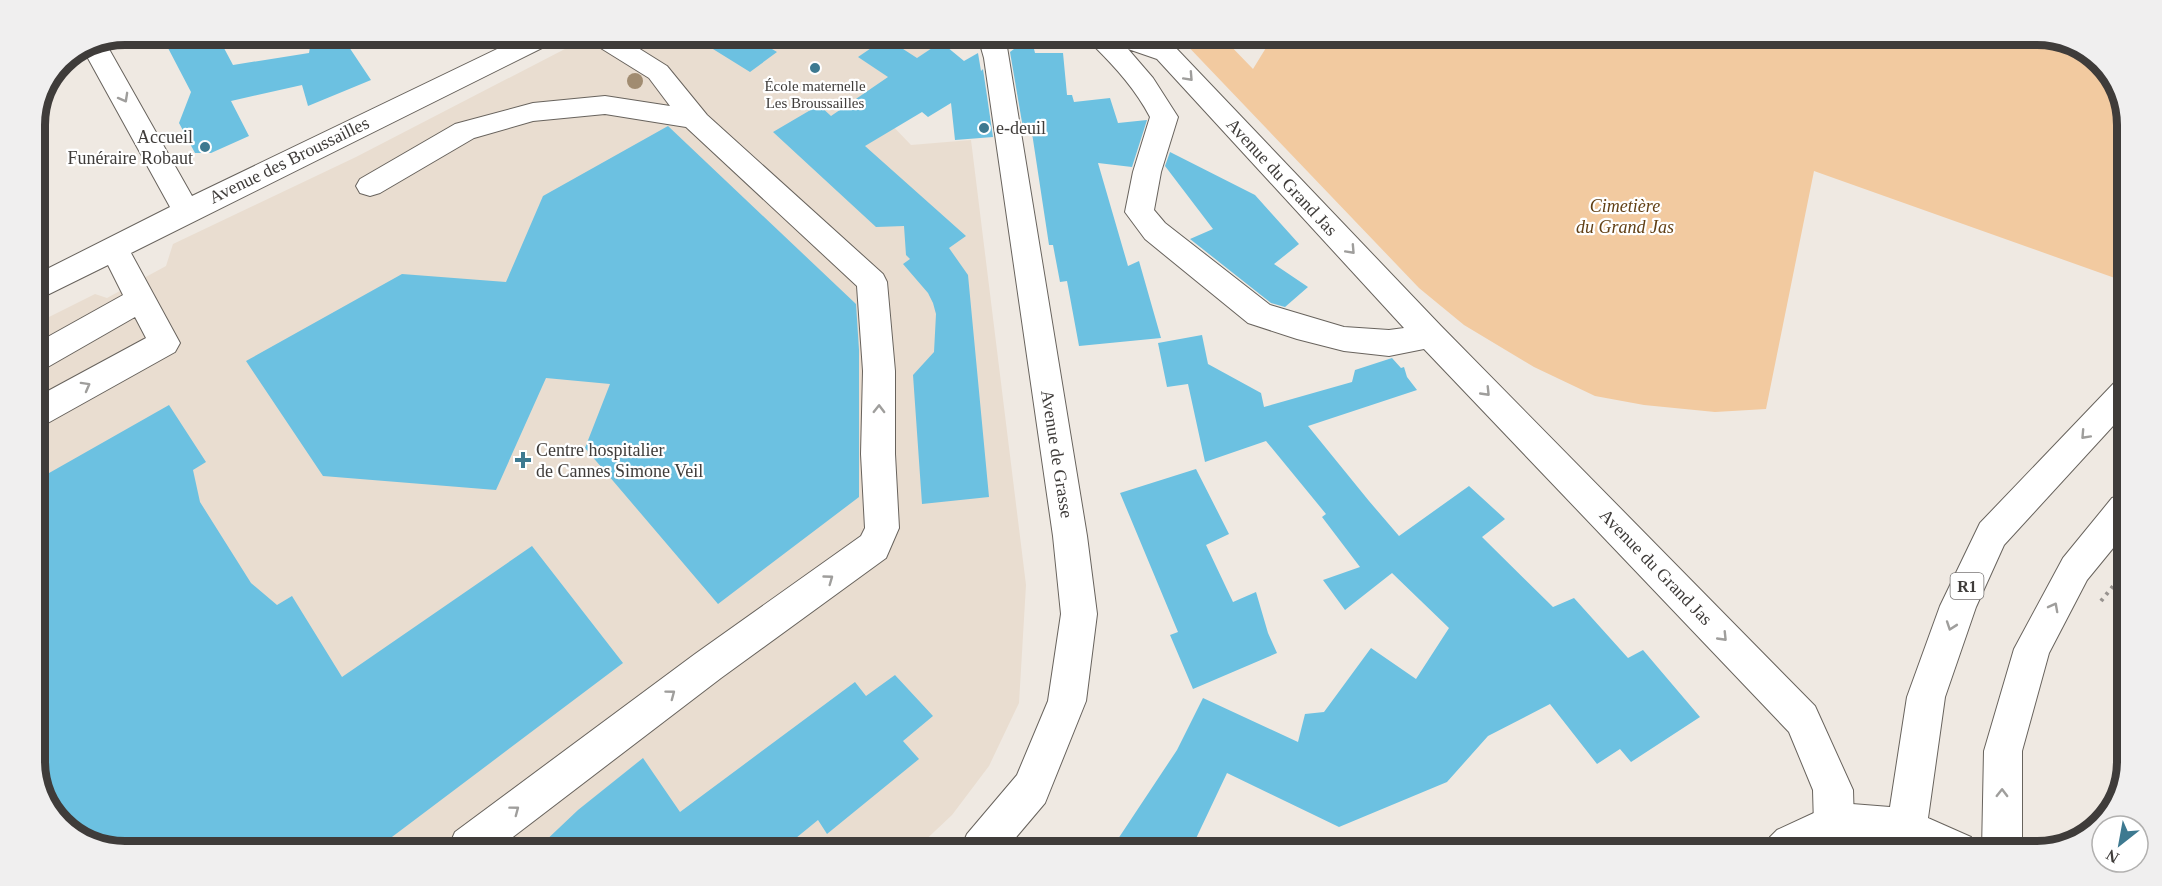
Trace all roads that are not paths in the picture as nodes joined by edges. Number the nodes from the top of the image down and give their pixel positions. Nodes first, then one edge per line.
1 (527, 45) edge
2 (614, 45) edge
3 (993, 45) edge
4 (1108, 45) edge
5 (1143, 45) edge
6 (97, 50) edge
7 (696, 120) junction
8 (370, 186) dead end
9 (186, 211) junction
10 (114, 249) junction
11 (45, 284) edge
12 (141, 299) junction
13 (1430, 335) junction
14 (45, 353) edge
15 (2117, 401) edge
16 (45, 408) edge
17 (2117, 518) edge
18 (1834, 825) junction
19 (1907, 829) junction
20 (476, 841) edge
21 (987, 841) edge
22 (1794, 841) edge
23 (1935, 841) edge
24 (2002, 841) edge

1 - 9 main road, Avenue des Broussailles
2 - 7 main road
3 - 21 main road, Avenue de Grasse
4 - 13 main road
5 -> 13 main road, Avenue du Grand Jas
6 -> 9 main road
7 - 8 main road
20 -> 7 main road
9 - 10 main road, Avenue des Broussailles
10 - 11 main road, Avenue des Broussailles
10 - 12 main road
12 - 14 main road
16 -> 12 main road
13 -> 18 main road, Avenue du Grand Jas
15 -> 19 main road, R1
24 -> 17 main road
18 - 19 main road
18 - 22 main road
19 - 23 main road

